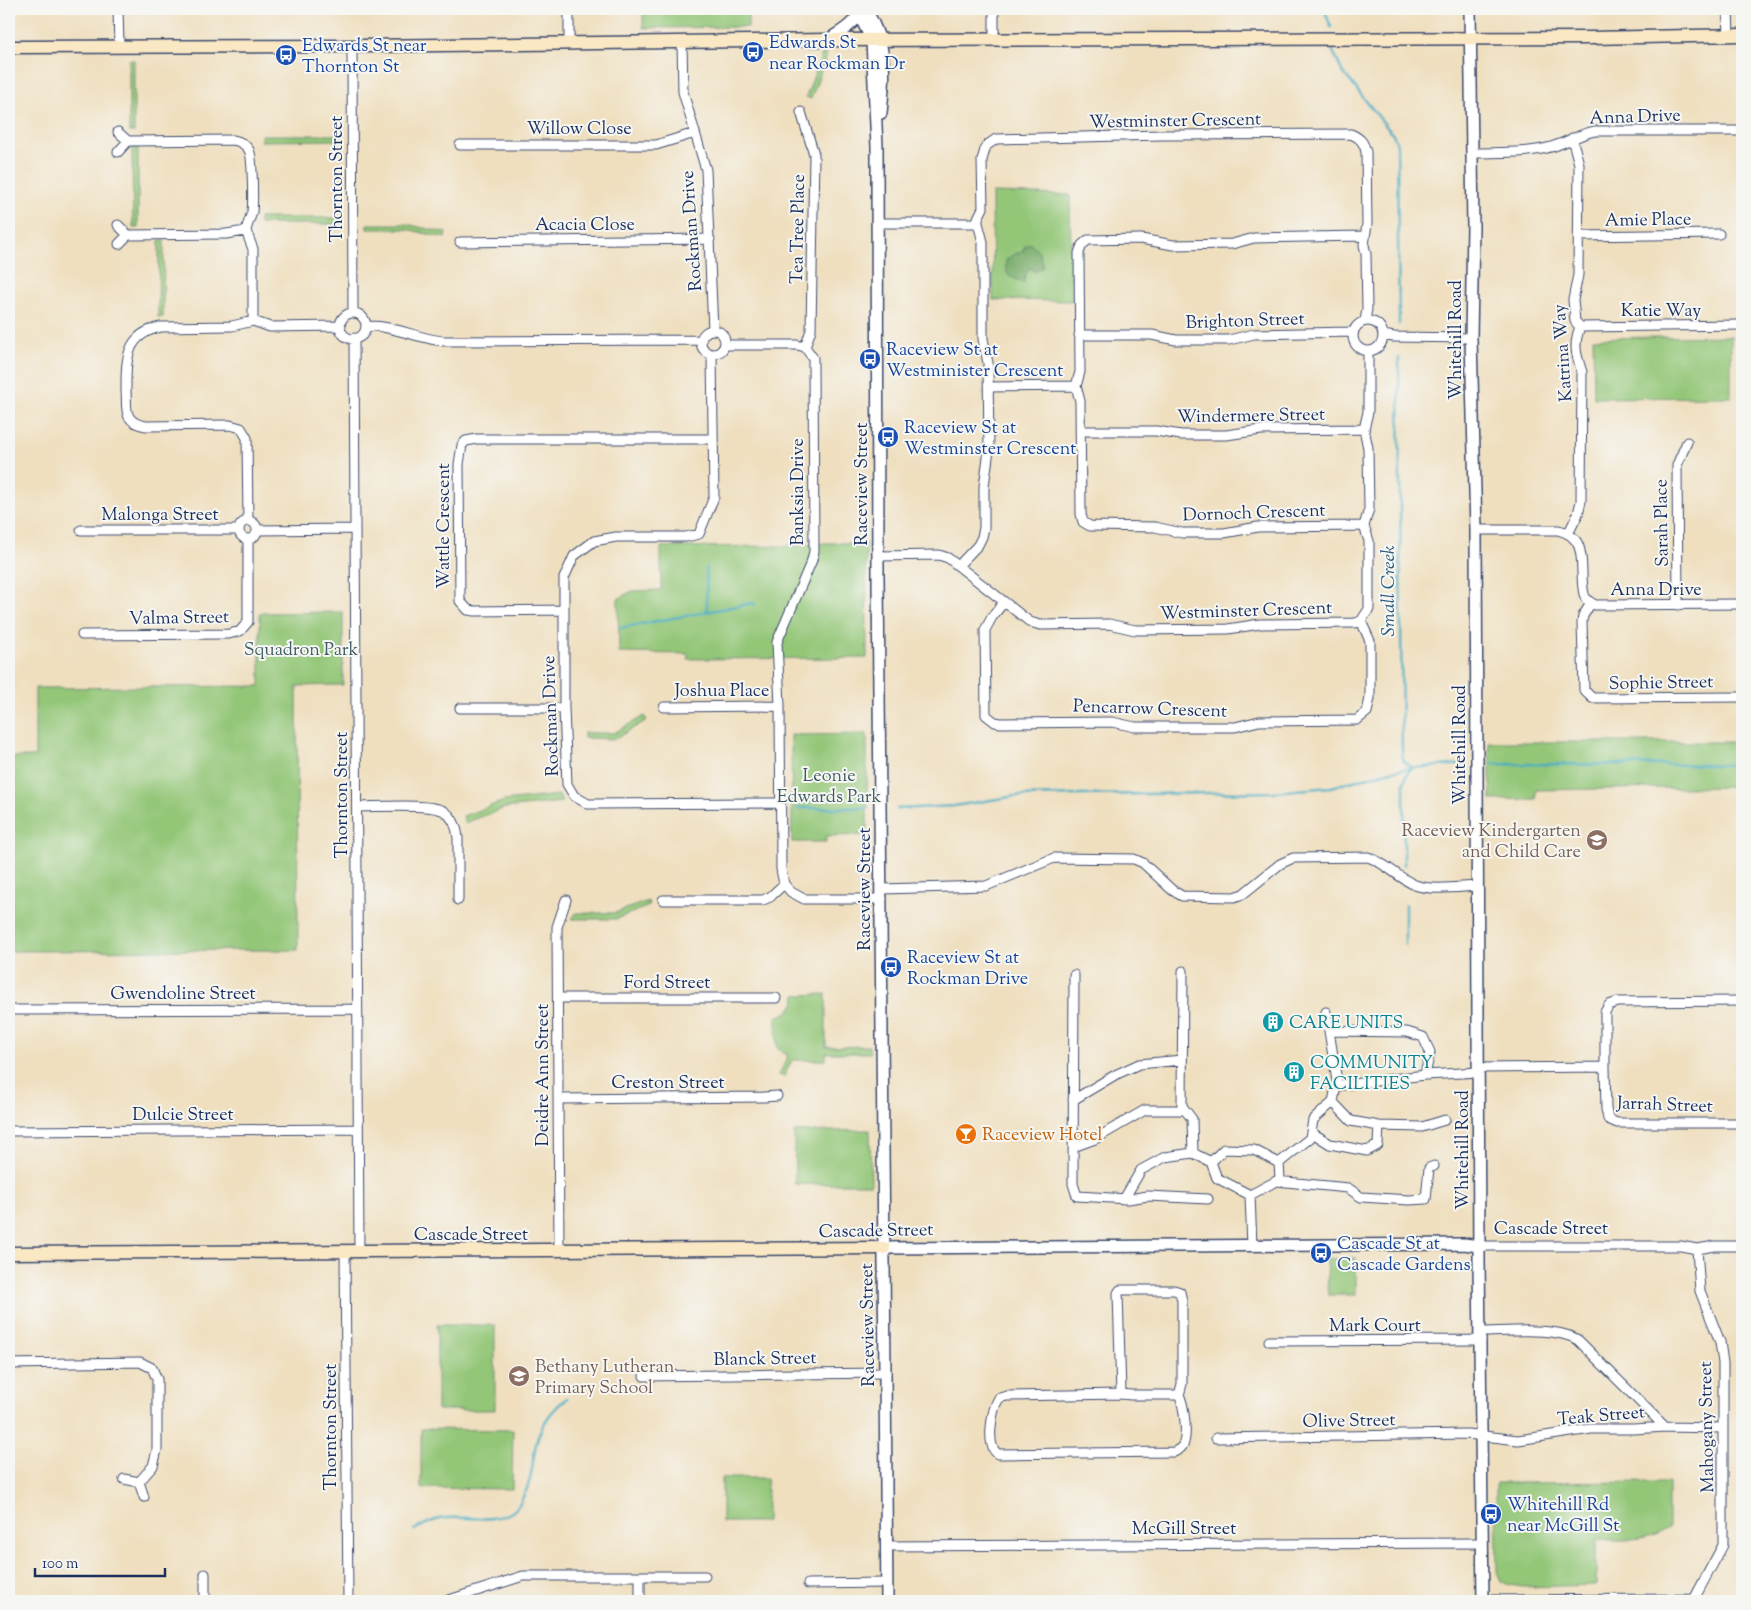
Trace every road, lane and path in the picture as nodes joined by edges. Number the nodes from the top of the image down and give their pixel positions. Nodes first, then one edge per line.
1 (118, 9) edge
2 (569, 9) edge
3 (994, 9) edge
4 (1470, 9) edge
5 (1728, 9) edge
6 (860, 10) edge
7 (1729, 36) junction
8 (1742, 36) edge
9 (1470, 37) junction
10 (828, 40) junction
11 (876, 40) junction
12 (994, 40) junction
13 (682, 42) junction
14 (569, 44) junction
15 (120, 46) junction
16 (352, 46) junction
17 (9, 47) edge
18 (801, 112) dead end
19 (1742, 131) edge
20 (118, 132) dead end
21 (695, 133) junction
22 (1572, 138) junction
23 (128, 141) junction
24 (460, 145) dead end
25 (118, 152) dead end
26 (1472, 153) junction
27 (877, 223) junction
28 (978, 223) junction
29 (118, 225) dead end
30 (246, 231) junction
31 (128, 234) junction
32 (1719, 234) dead end
33 (1364, 236) junction
34 (1578, 236) junction
35 (710, 239) junction
36 (460, 242) dead end
37 (119, 244) dead end
38 (353, 313) junction
39 (1365, 320) junction
40 (253, 321) junction
41 (1742, 325) edge
42 (341, 326) junction
43 (1580, 326) junction
44 (366, 327) junction
45 (713, 330) junction
46 (1353, 332) junction
47 (1080, 335) junction
48 (1383, 336) junction
49 (354, 338) junction
50 (1471, 338) junction
51 (701, 340) junction
52 (725, 344) junction
53 (804, 347) junction
54 (1368, 351) junction
55 (712, 355) junction
56 (1076, 386) junction
57 (989, 387) junction
58 (1364, 429) junction
59 (1080, 431) junction
60 (713, 439) junction
61 (1687, 442) dead end
62 (248, 520) junction
63 (1364, 526) junction
64 (355, 529) junction
65 (81, 530) dead end
66 (239, 530) junction
67 (258, 530) junction
68 (1476, 530) junction
69 (1568, 534) junction
70 (248, 539) junction
71 (878, 556) junction
72 (958, 566) junction
73 (1004, 602) junction
74 (1591, 603) junction
75 (1742, 604) edge
76 (1678, 605) junction
77 (564, 610) junction
78 (1361, 621) junction
79 (82, 635) dead end
80 (1742, 697) edge
81 (780, 706) junction
82 (664, 707) dead end
83 (460, 708) dead end
84 (564, 708) junction
85 (780, 803) junction
86 (357, 807) junction
87 (784, 884) junction
88 (1478, 886) junction
89 (882, 894) junction
90 (458, 900) dead end
91 (566, 900) dead end
92 (663, 900) dead end
93 (1183, 972) dead end
94 (1074, 975) dead end
95 (558, 998) junction
96 (776, 998) dead end
97 (1742, 1001) edge
98 (357, 1009) junction
99 (9, 1010) edge
100 (1326, 1012) dead end
101 (1329, 1031) junction
102 (1182, 1060) junction
103 (1605, 1067) junction
104 (1479, 1070) junction
105 (1425, 1075) junction
106 (1336, 1086) junction
107 (777, 1096) dead end
108 (559, 1098) junction
109 (1073, 1100) junction
110 (1332, 1102) junction
111 (1185, 1110) junction
112 (1445, 1120) dead end
113 (1742, 1123) edge
114 (1379, 1126) junction
115 (358, 1129) junction
116 (9, 1131) edge
117 (1310, 1132) junction
118 (1073, 1147) junction
119 (1193, 1153) junction
120 (1211, 1162) junction
121 (1279, 1163) junction
122 (1434, 1166) dead end
123 (1276, 1181) junction
124 (1250, 1195) junction
125 (1124, 1199) junction
126 (1208, 1199) dead end
127 (1252, 1246) junction
128 (1479, 1246) junction
129 (1742, 1246) edge
130 (884, 1248) junction
131 (1697, 1249) junction
132 (559, 1251) junction
133 (345, 1252) junction
134 (359, 1252) junction
135 (9, 1253) edge
136 (1480, 1336) junction
137 (1269, 1341) dead end
138 (9, 1364) edge
139 (886, 1373) junction
140 (644, 1376) dead end
141 (1121, 1394) junction
142 (1179, 1395) junction
143 (1666, 1426) junction
144 (1723, 1428) junction
145 (1482, 1436) junction
146 (1216, 1438) dead end
147 (124, 1479) dead end
148 (140, 1482) junction
149 (144, 1497) dead end
150 (1482, 1543) junction
151 (886, 1546) junction
152 (205, 1574) dead end
153 (705, 1576) dead end
154 (640, 1577) junction
155 (887, 1583) junction
156 (808, 1584) dead end
157 (1694, 1600) edge
158 (205, 1601) edge
159 (348, 1601) edge
160 (446, 1601) edge
161 (640, 1601) edge
162 (886, 1601) edge
163 (1483, 1601) edge

1 - 15 street
2 - 14 street
3 - 12 street
4 - 9 street, Whitehill Road
5 - 7 street
6 - 10 street
6 - 11 street
7 - 8 main road
7 - 9 main road
9 - 12 main road
9 - 26 street, Whitehill Road
10 - 11 main road
10 - 13 main road
11 - 12 main road
11 - 27 street, Raceview Street
13 - 14 main road
13 - 21 street, Rockman Drive
14 - 16 main road
15 - 16 main road
15 - 17 main road
16 - 38 street, Thornton Street
18 - 53 street, Tea Tree Place
19 - 22 street, Anna Drive
20 - 23 street
21 - 24 street, Willow Close
21 - 35 street, Rockman Drive
22 - 26 street, Anna Drive
22 - 34 street, Katrina Way
23 - 25 street
23 - 30 street
26 - 50 street, Whitehill Road
27 - 28 street
27 - 71 street, Raceview Street
28 - 33 street, Westminster Crescent
28 - 57 street
29 - 31 street
30 - 31 street
30 - 40 street
31 - 37 street
32 - 34 street, Amie Place
33 - 39 street, Westminster Crescent
33 - 47 street, Dornoch Crescent
34 - 43 street, Katrina Way
35 - 36 street, Acacia Close
35 - 45 street, Rockman Drive
38 - 42 street
38 - 44 street
39 - 46 street
39 - 48 street
40 - 42 street
40 - 62 street
41 - 43 street, Katie Way
42 - 49 street
43 - 69 street, Katrina Way
44 - 49 street
44 - 51 street
45 - 51 street
45 - 52 street
46 - 47 street, Brighton Street
46 - 54 street
47 - 56 street, Dornoch Crescent
48 - 50 street
48 - 54 street
49 - 64 street, Thornton Street
50 - 68 street, Whitehill Road
51 - 55 street
52 - 53 street
52 - 55 street
53 - 81 street, Banksia Drive
54 - 58 street
55 - 60 street, Rockman Drive
56 - 57 street
56 - 59 street, Dornoch Crescent
57 - 72 street
58 - 59 street, Windermere Street
58 - 63 street
59 - 63 street, Dornoch Crescent
60 - 77 street, Rockman Drive
60 - 77 street, Wattle Crescent
61 - 76 street, Sarah Place
62 - 66 street
62 - 67 street
63 - 78 street
64 - 67 street
64 - 86 street, Thornton Street
65 - 66 street, Malonga Street
66 - 70 street
67 - 70 street
68 - 69 street
68 - 88 street, Whitehill Road
69 - 74 street, Anna Drive
70 - 79 street, Valma Street
71 - 72 street, Westminster Crescent
71 - 89 street, Raceview Street
72 - 73 street, Westminster Crescent
73 - 78 street, Westminster Crescent
73 - 78 street, Pencarrow Crescent
74 - 76 street, Anna Drive
74 - 80 street, Sophie Street
75 - 76 street, Anna Drive
77 - 84 street, Rockman Drive
81 - 82 street, Joshua Place
81 - 85 street, Banksia Drive
83 - 84 street
84 - 85 street, Rockman Drive
85 - 87 street
86 - 90 street
86 - 98 street, Thornton Street
87 - 89 street
87 - 92 street
88 - 89 street
88 - 104 street, Whitehill Road
89 - 130 street, Raceview Street
91 - 95 street, Deidre Ann Street
93 - 102 street
94 - 109 street
95 - 96 street, Ford Street
95 - 108 street, Deidre Ann Street
97 - 103 street
98 - 99 street, Gwendoline Street
98 - 115 street, Thornton Street
100 - 101 street
101 - 105 street
101 - 106 street
102 - 109 street
102 - 111 street
103 - 104 street
103 - 113 street, Jarrah Street
104 - 105 street
104 - 128 street, Whitehill Road
105 - 106 street
106 - 110 street
107 - 108 street, Creston Street
108 - 132 street, Deidre Ann Street
109 - 118 street
110 - 114 street
110 - 117 street
111 - 118 street
111 - 119 street
112 - 114 street
114 - 117 street
115 - 116 street, Dulcie Street
115 - 134 street, Thornton Street
117 - 121 street
118 - 125 street
119 - 120 street
119 - 125 street
120 - 121 street
120 - 124 street
121 - 123 street
122 - 123 street
123 - 124 street
124 - 127 street
125 - 126 street
127 - 128 street, Cascade Street
127 - 130 street, Cascade Street
128 - 131 street, Cascade Street
128 - 136 street, Whitehill Road
129 - 131 street, Cascade Street
130 - 132 main road, Cascade Street
130 - 139 street, Raceview Street
131 - 144 street, Mahogany Street
132 - 134 main road, Cascade Street
133 - 134 main road, Cascade Street
133 - 135 main road, Cascade Street
133 - 159 street, Thornton Street
136 - 137 street, Mark Court
136 - 143 street, Mark Court
136 - 145 street, Whitehill Road
138 - 148 street
139 - 140 street, Blanck Street
139 - 151 street, Raceview Street
141 - 142 street
141 - 142 street
141 - 142 street
143 - 144 street, Teak Street
143 - 145 street, Teak Street
144 - 157 street, Mahogany Street
145 - 146 street, Olive Street
145 - 150 street, Whitehill Road
147 - 148 street
148 - 149 street
150 - 151 street, McGill Street
150 - 163 street, Whitehill Road
151 - 155 street, Raceview Street
152 - 158 street
153 - 154 street
154 - 160 street
154 - 161 street
155 - 156 street
155 - 162 street, Raceview Street
157 - 163 street

